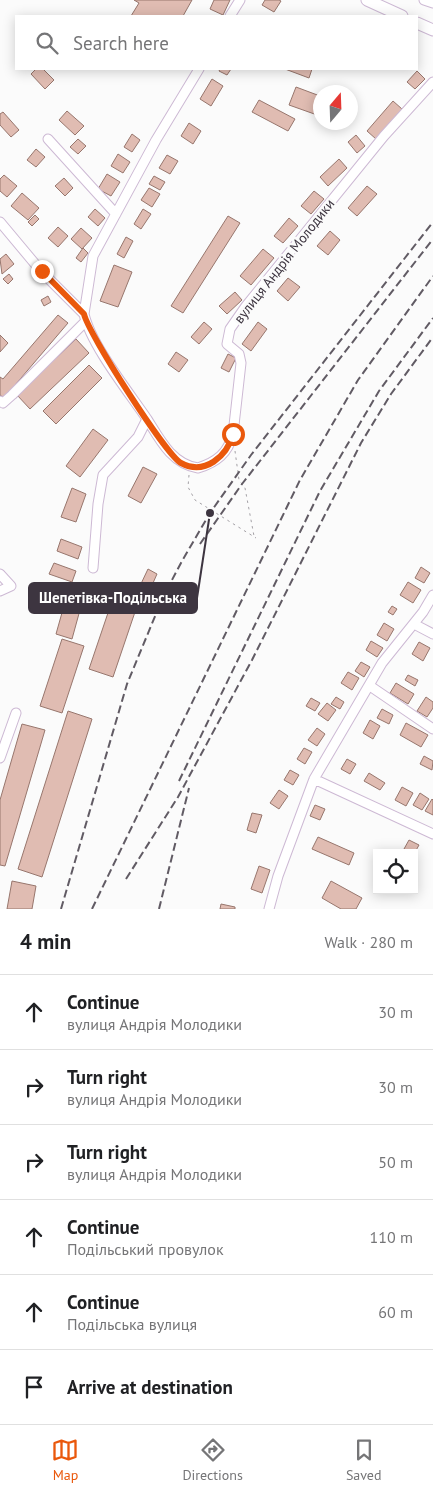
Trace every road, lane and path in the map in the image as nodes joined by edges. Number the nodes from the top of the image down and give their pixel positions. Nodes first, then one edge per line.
1 (240, 0) edge
2 (367, 0) edge
3 (424, 0) edge
4 (433, 3) edge
5 (231, 15) edge
6 (400, 15) edge
7 (418, 23) edge
8 (433, 30) edge
9 (198, 70) edge
10 (433, 82) edge
11 (48, 139) dead end
12 (116, 214) junction
13 (0, 222) edge
14 (85, 318) junction
15 (0, 401) edge
16 (147, 419) junction
17 (230, 443) junction
18 (190, 467) junction
19 (93, 568) dead end
20 (0, 574) edge
21 (0, 591) edge
22 (433, 595) edge
23 (414, 624) junction
24 (433, 634) edge
25 (370, 686) junction
26 (16, 713) dead end
27 (433, 729) edge
28 (0, 758) edge
29 (314, 779) junction
30 (433, 834) edge
31 (269, 909) edge

1 - 5 street
2 - 6 main road
3 - 4 street
7 - 8 main road
9 - 12 street
10 - 17 street, вулиця Андрія Молодики
11 - 12 street
12 - 14 street
13 - 14 street
14 - 15 street
14 - 16 street
16 - 18 street
16 - 19 street
17 - 18 street
17 - 18 path
20 - 21 street
22 - 23 street
23 - 24 street
23 - 25 street
25 - 27 street
25 - 29 street
26 - 28 street
29 - 30 street
29 - 31 street

